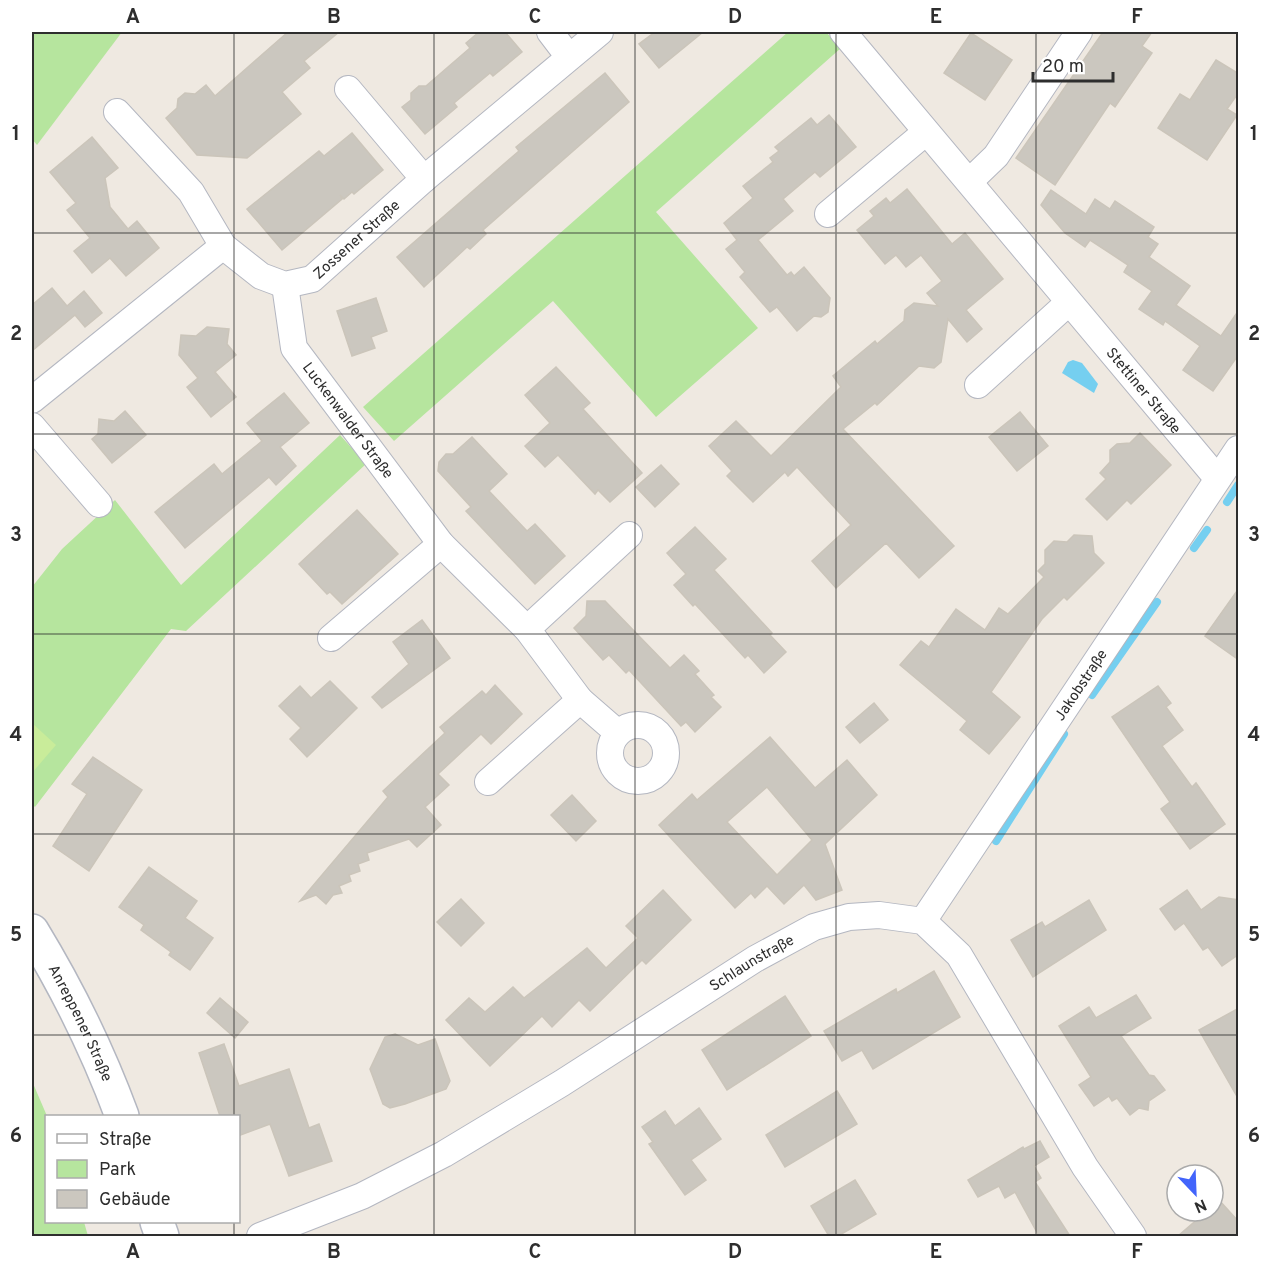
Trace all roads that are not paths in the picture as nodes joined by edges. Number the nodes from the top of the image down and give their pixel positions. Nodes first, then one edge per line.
1 (550, 32) edge
2 (600, 32) edge
3 (843, 32) edge
4 (1079, 32) edge
5 (569, 57) junction
6 (348, 89) dead end
7 (117, 112) dead end
8 (926, 132) junction
9 (424, 178) junction
10 (970, 181) junction
11 (828, 214) dead end
12 (223, 246) junction
13 (285, 285) junction
14 (1068, 303) junction
15 (978, 385) dead end
16 (32, 399) edge
17 (32, 426) edge
18 (1239, 449) edge
19 (1217, 478) junction
20 (99, 504) dead end
21 (629, 535) dead end
22 (441, 544) junction
23 (527, 629) junction
24 (331, 638) dead end
25 (580, 700) junction
26 (618, 733) dead end
27 (488, 782) dead end
28 (923, 921) junction
29 (32, 930) edge
30 (122, 1115) edge
31 (260, 1236) edge
32 (1133, 1236) edge

1 - 5 street
2 - 5 street, Zossener Straße
3 - 8 street, Stettiner Straße
4 - 10 street
5 - 9 street, Zossener Straße
6 - 9 street
7 - 12 street
8 - 10 street, Stettiner Straße
8 - 11 street
9 - 13 street, Zossener Straße
10 - 14 street, Stettiner Straße
12 - 13 street
12 - 16 street
13 - 22 street, Luckenwalder Straße
14 - 15 street
14 - 19 street, Stettiner Straße
17 - 20 street
18 - 19 street, Jakobstraße
19 - 28 street, Jakobstraße
21 - 23 street
22 - 23 street, Luckenwalder Straße
22 - 24 street
23 - 25 street, Luckenwalder Straße
25 - 26 street, Luckenwalder Straße
25 - 27 street
28 - 31 street, Schlaunstraße
28 - 32 street
29 - 30 street, Anreppener Straße

